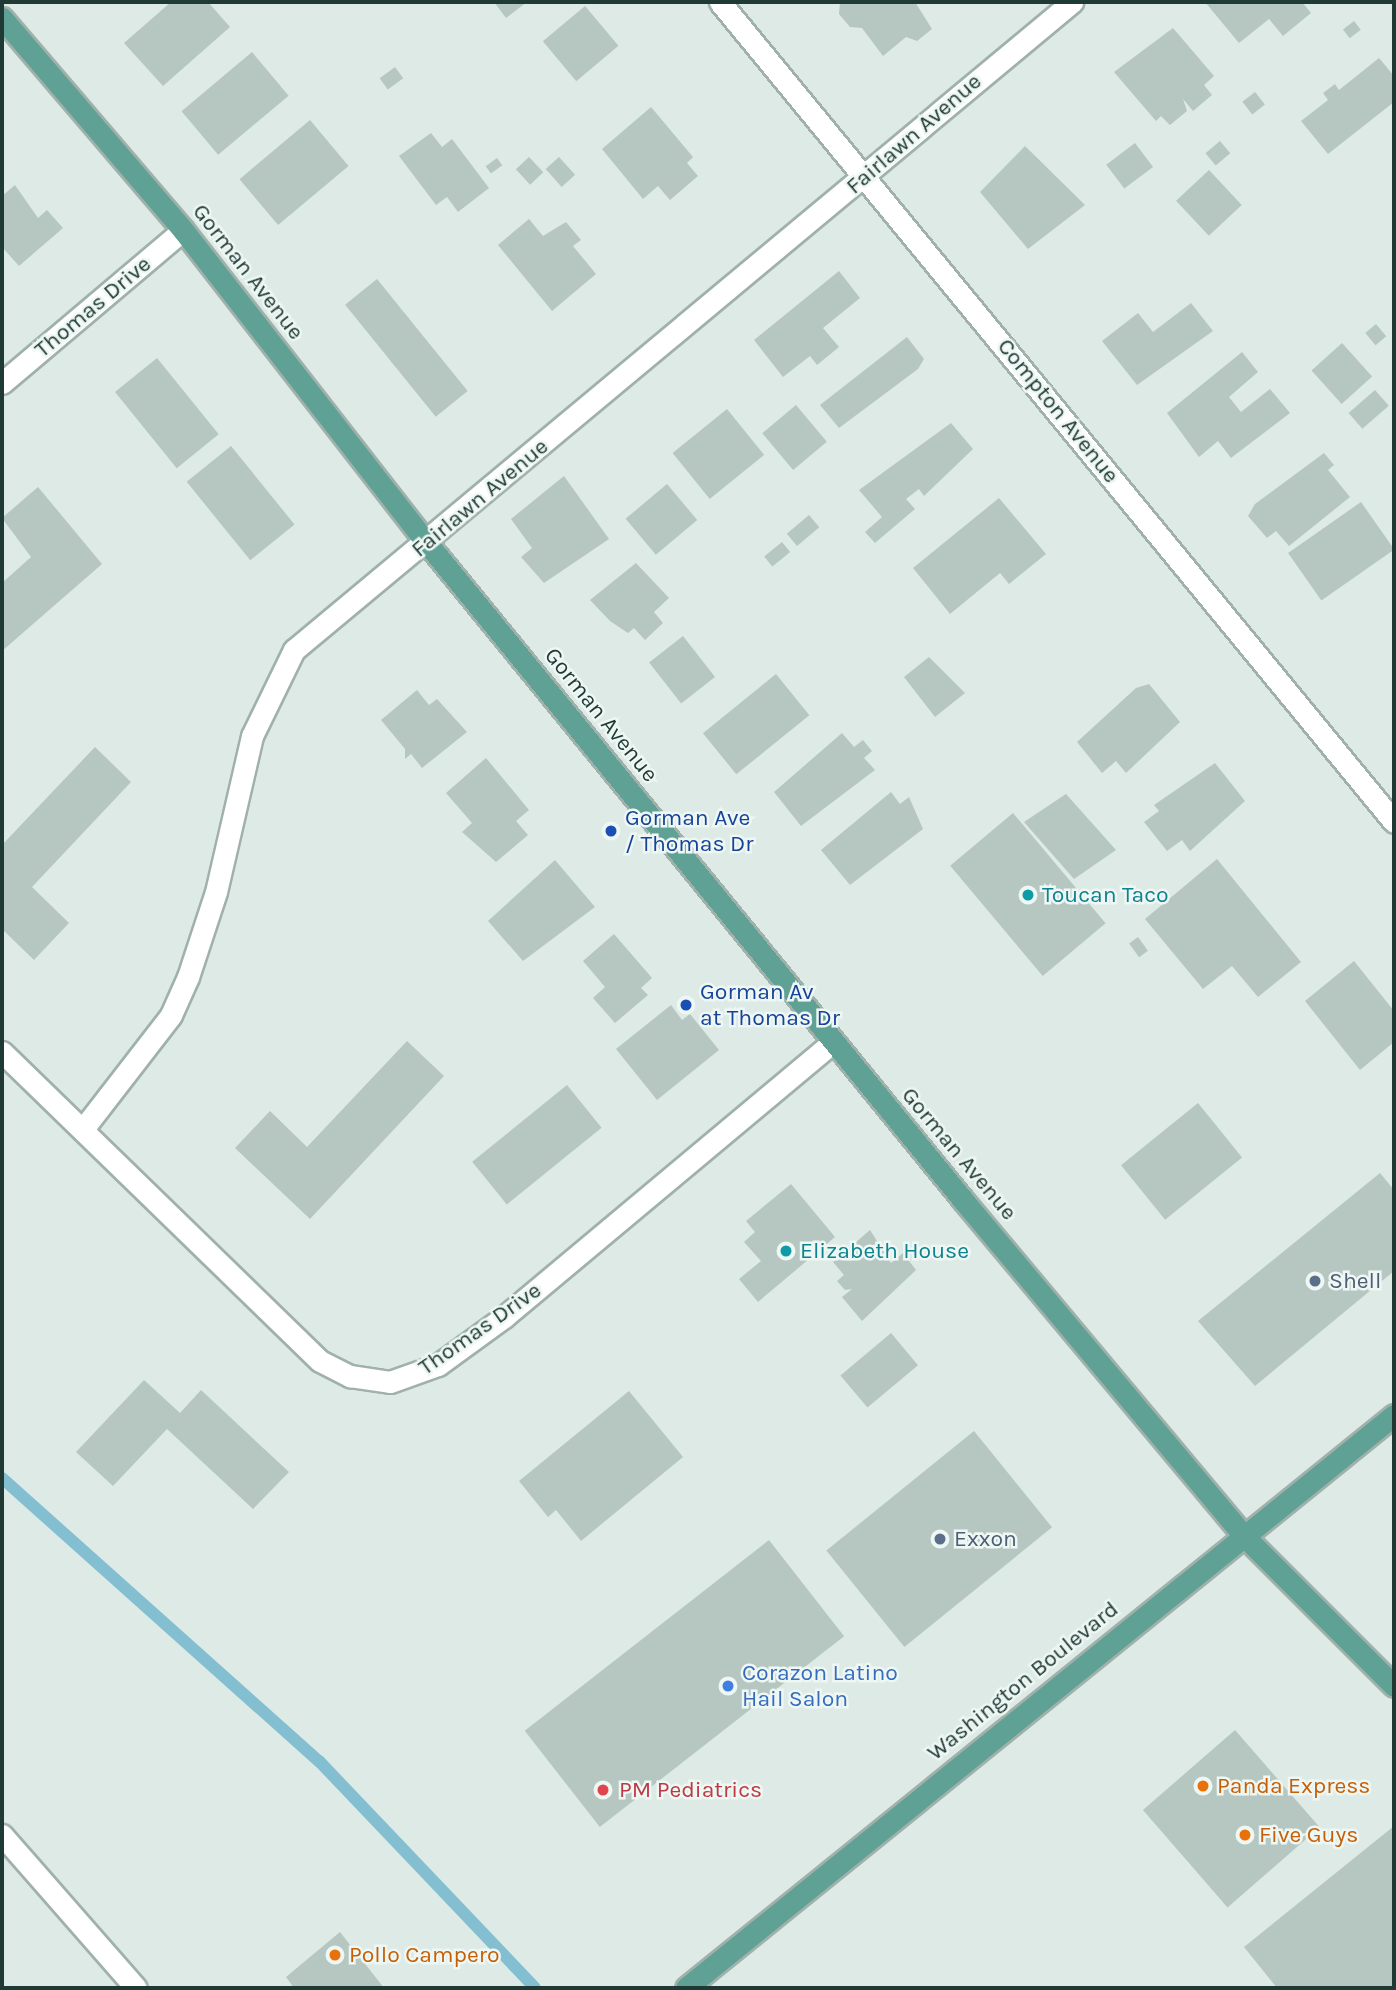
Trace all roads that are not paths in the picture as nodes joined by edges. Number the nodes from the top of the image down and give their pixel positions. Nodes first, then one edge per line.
1 (720, 2) edge
2 (1072, 2) edge
3 (2, 18) edge
4 (862, 179) junction
5 (183, 230) junction
6 (2, 383) edge
7 (428, 543) junction
8 (1394, 821) edge
9 (833, 1042) junction
10 (2, 1052) edge
11 (83, 1129) junction
12 (1394, 1415) edge
13 (1244, 1536) junction
14 (1394, 1686) edge
15 (2, 1835) edge
16 (136, 1988) edge
17 (686, 1988) edge

1 - 4 street, Compton Avenue
2 - 4 street, Fairlawn Avenue
3 - 5 main road, Gorman Avenue
4 - 7 street, Fairlawn Avenue
4 - 8 street, Compton Avenue
5 - 6 street, Thomas Drive
5 - 7 main road, Gorman Avenue
7 - 9 main road, Gorman Avenue
7 - 11 street, Fairlawn Avenue
9 - 11 street, Thomas Drive
9 - 13 main road, Gorman Avenue
10 - 11 street, Thomas Drive
12 - 13 main road, Washington Boulevard
13 - 14 main road, Gorman Avenue
13 - 17 main road, Washington Boulevard
15 - 16 street

